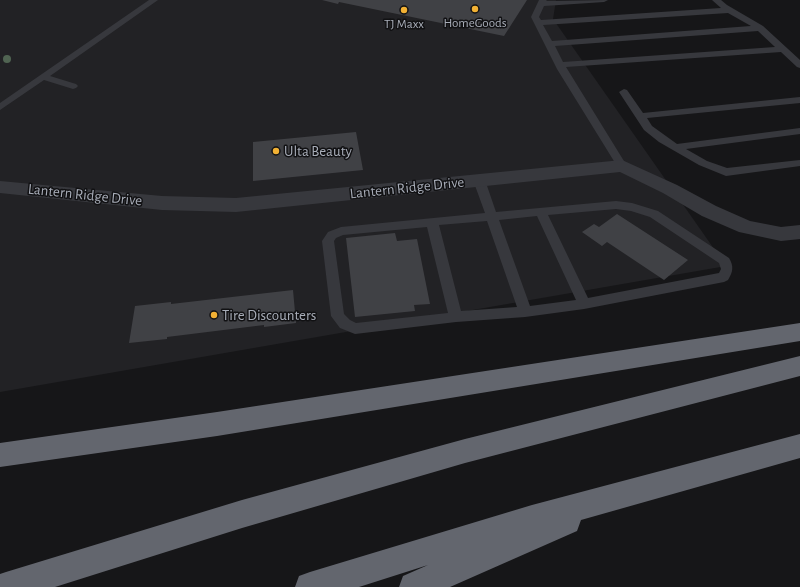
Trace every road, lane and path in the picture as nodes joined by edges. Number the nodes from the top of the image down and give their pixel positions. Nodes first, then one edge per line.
1 (154, 0) edge
2 (604, 0) edge
3 (716, 0) edge
4 (542, 2) edge
5 (729, 10) junction
6 (538, 23) junction
7 (760, 28) junction
8 (549, 44) junction
9 (783, 49) junction
10 (800, 65) edge
11 (560, 66) junction
12 (43, 77) junction
13 (73, 86) dead end
14 (624, 92) dead end
15 (800, 100) edge
16 (0, 107) edge
17 (640, 116) junction
18 (800, 131) edge
19 (675, 147) junction
20 (800, 163) edge
21 (622, 166) junction
22 (479, 180) junction
23 (0, 187) edge
24 (541, 212) junction
25 (492, 216) junction
26 (432, 222) junction
27 (800, 232) edge
28 (584, 304) junction
29 (525, 312) junction
30 (456, 317) junction
31 (800, 332) edge
32 (800, 366) edge
33 (800, 446) edge
34 (0, 455) edge
35 (644, 488) junction
36 (6, 587) edge
37 (310, 587) edge
38 (414, 587) edge

1 - 12 lane
2 - 4 lane
3 - 5 lane
4 - 6 lane
5 - 6 lane
5 - 7 lane
6 - 8 lane
7 - 8 lane
7 - 9 lane
8 - 11 lane
9 - 10 lane
9 - 11 lane
11 - 21 lane
12 - 13 lane
12 - 16 lane
14 - 17 lane
15 - 17 lane
17 - 19 lane
18 - 19 lane
19 - 20 lane
21 - 22 street, Lantern Ridge Drive
21 - 27 street
22 - 23 street, Lantern Ridge Drive
22 - 25 lane
24 - 25 lane
24 - 28 lane
24 - 28 lane
25 - 26 lane
25 - 29 lane
26 - 30 lane
26 - 30 lane
28 - 29 lane
29 - 30 lane
31 - 34 highway
32 - 36 highway
33 - 35 highway
35 - 37 highway
35 - 38 highway

